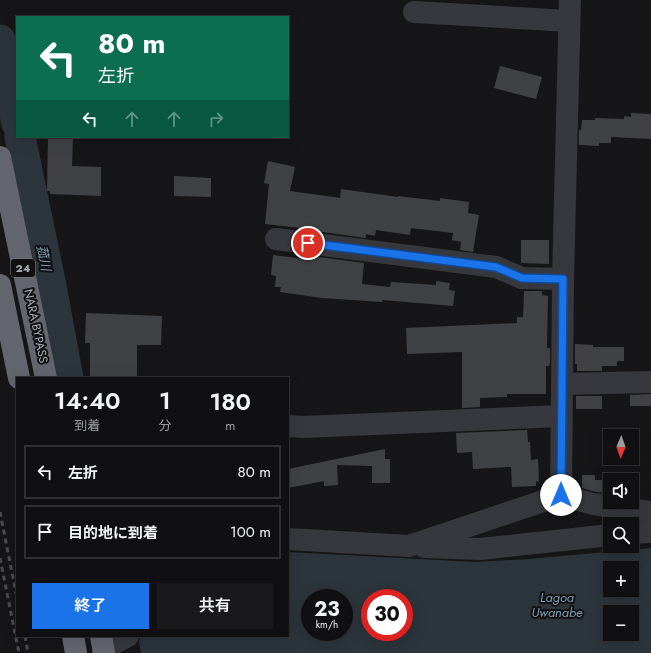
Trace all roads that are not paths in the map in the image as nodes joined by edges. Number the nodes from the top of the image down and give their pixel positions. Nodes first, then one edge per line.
1 (570, 10) edge
2 (414, 12) dead end
3 (0, 157) edge
4 (276, 239) dead end
5 (563, 279) junction
6 (0, 285) edge
7 (19, 377) edge
8 (46, 377) edge
9 (651, 382) edge
10 (562, 384) junction
11 (561, 416) junction
12 (289, 426) edge
13 (561, 495) junction
14 (651, 512) edge
15 (651, 532) edge
16 (639, 533) edge
17 (603, 536) edge
18 (289, 539) edge
19 (409, 546) junction
20 (73, 637) edge
21 (126, 637) edge
22 (103, 646) edge
23 (76, 653) edge

1 - 2 street
1 - 5 street
3 - 8 highway, NARA BYPASS / 24
4 - 5 street
5 - 10 street
6 - 7 highway, 24
9 - 10 street
10 - 11 street
11 - 12 street
11 - 13 street
13 - 14 street
13 - 19 street
15 - 16 street
17 - 19 street
18 - 19 street
20 - 23 highway
21 - 22 street

